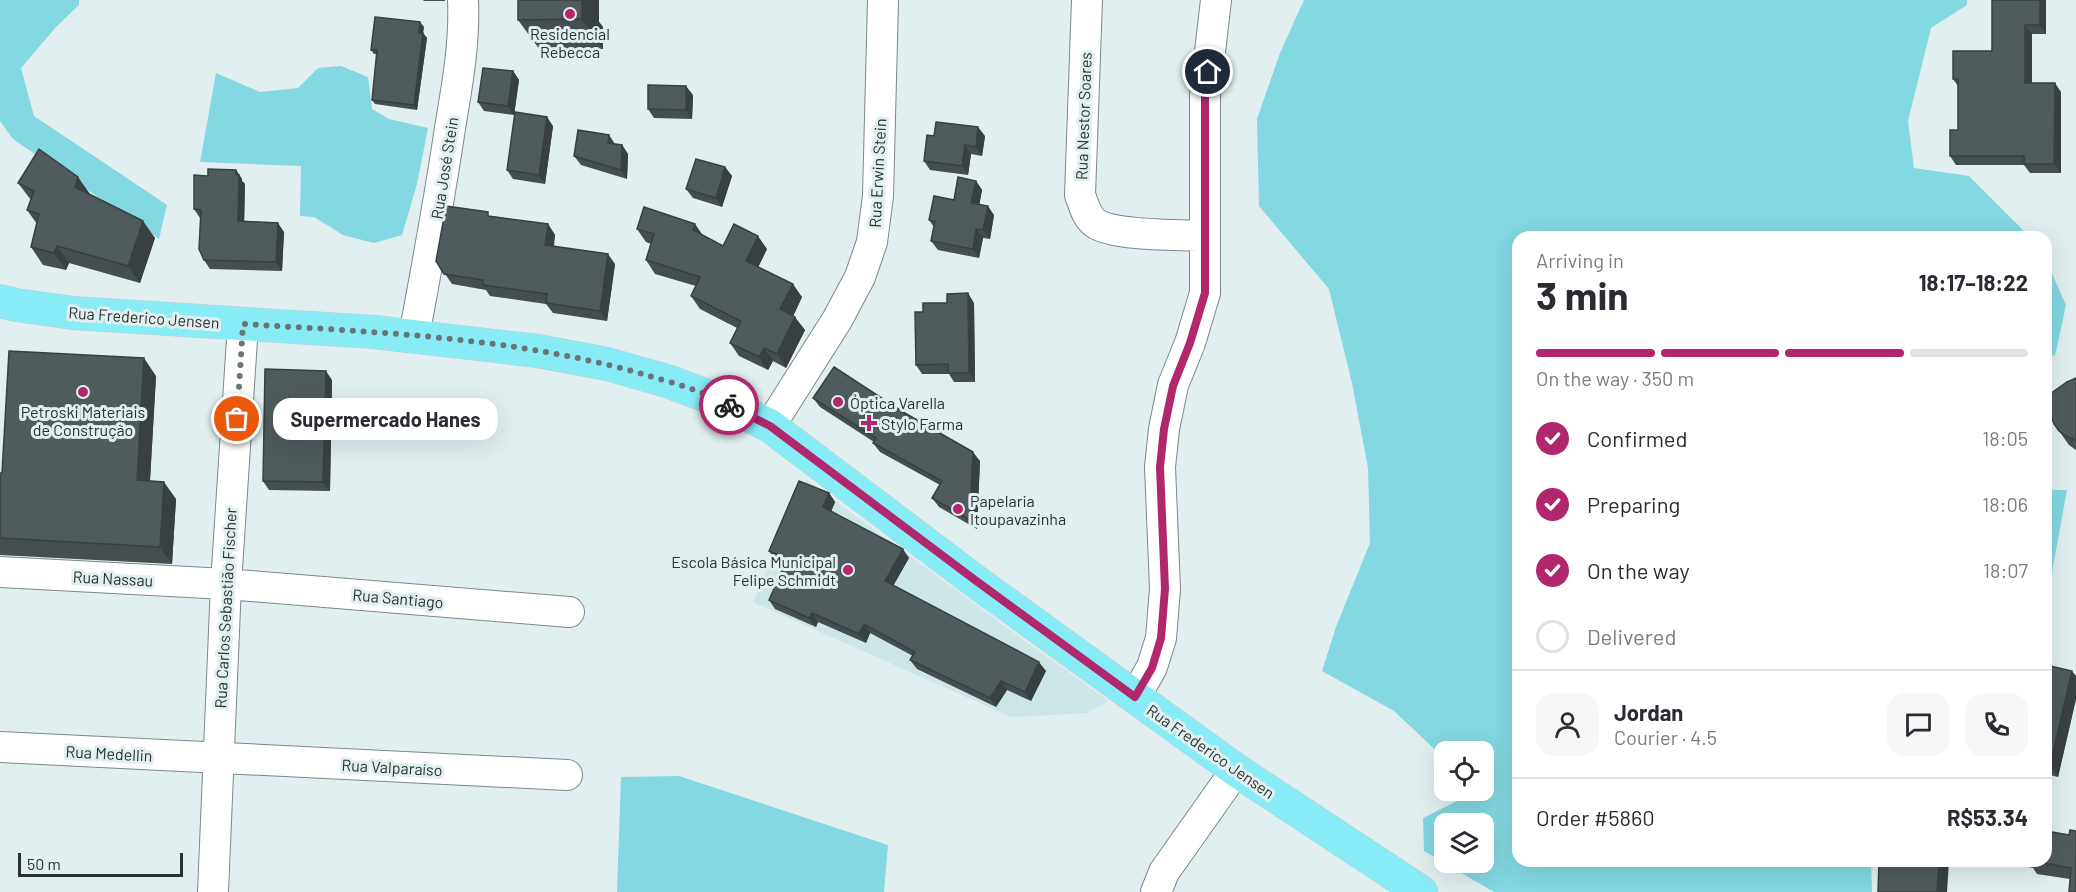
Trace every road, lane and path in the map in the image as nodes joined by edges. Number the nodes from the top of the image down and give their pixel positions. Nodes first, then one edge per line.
1 (463, 0) edge
2 (883, 0) edge
3 (1088, 0) edge
4 (1216, 0) edge
5 (1205, 236) junction
6 (0, 301) edge
7 (243, 324) junction
8 (414, 336) junction
9 (770, 426) junction
10 (0, 572) edge
11 (226, 584) junction
12 (569, 612) dead end
13 (1135, 697) junction
14 (0, 747) edge
15 (217, 758) junction
16 (1236, 771) junction
17 (567, 775) dead end
18 (213, 892) edge
19 (1156, 892) edge
20 (1421, 892) edge

1 - 8 street, Rua José Stein
2 - 9 street, Rua Erwin Stein
3 - 5 street, Rua Nestor Soares
4 - 5 street
5 - 13 street
6 - 7 main road, Rua Frederico Jensen
7 - 8 main road, Rua Frederico Jensen
7 - 11 street, Rua Carlos Sebastião Fischer
8 - 9 main road, Rua Frederico Jensen
9 - 13 main road, Rua Frederico Jensen
10 - 11 street, Rua Nassau
11 - 12 street, Rua Santiago
11 - 15 street, Rua Carlos Sebastião Fischer
13 - 16 main road, Rua Frederico Jensen
14 - 15 street, Rua Medellin
15 - 17 street, Rua Valparaíso
15 - 18 street, Rua Carlos Sebastião Fischer
16 - 19 street
16 - 20 main road, Rua Frederico Jensen

